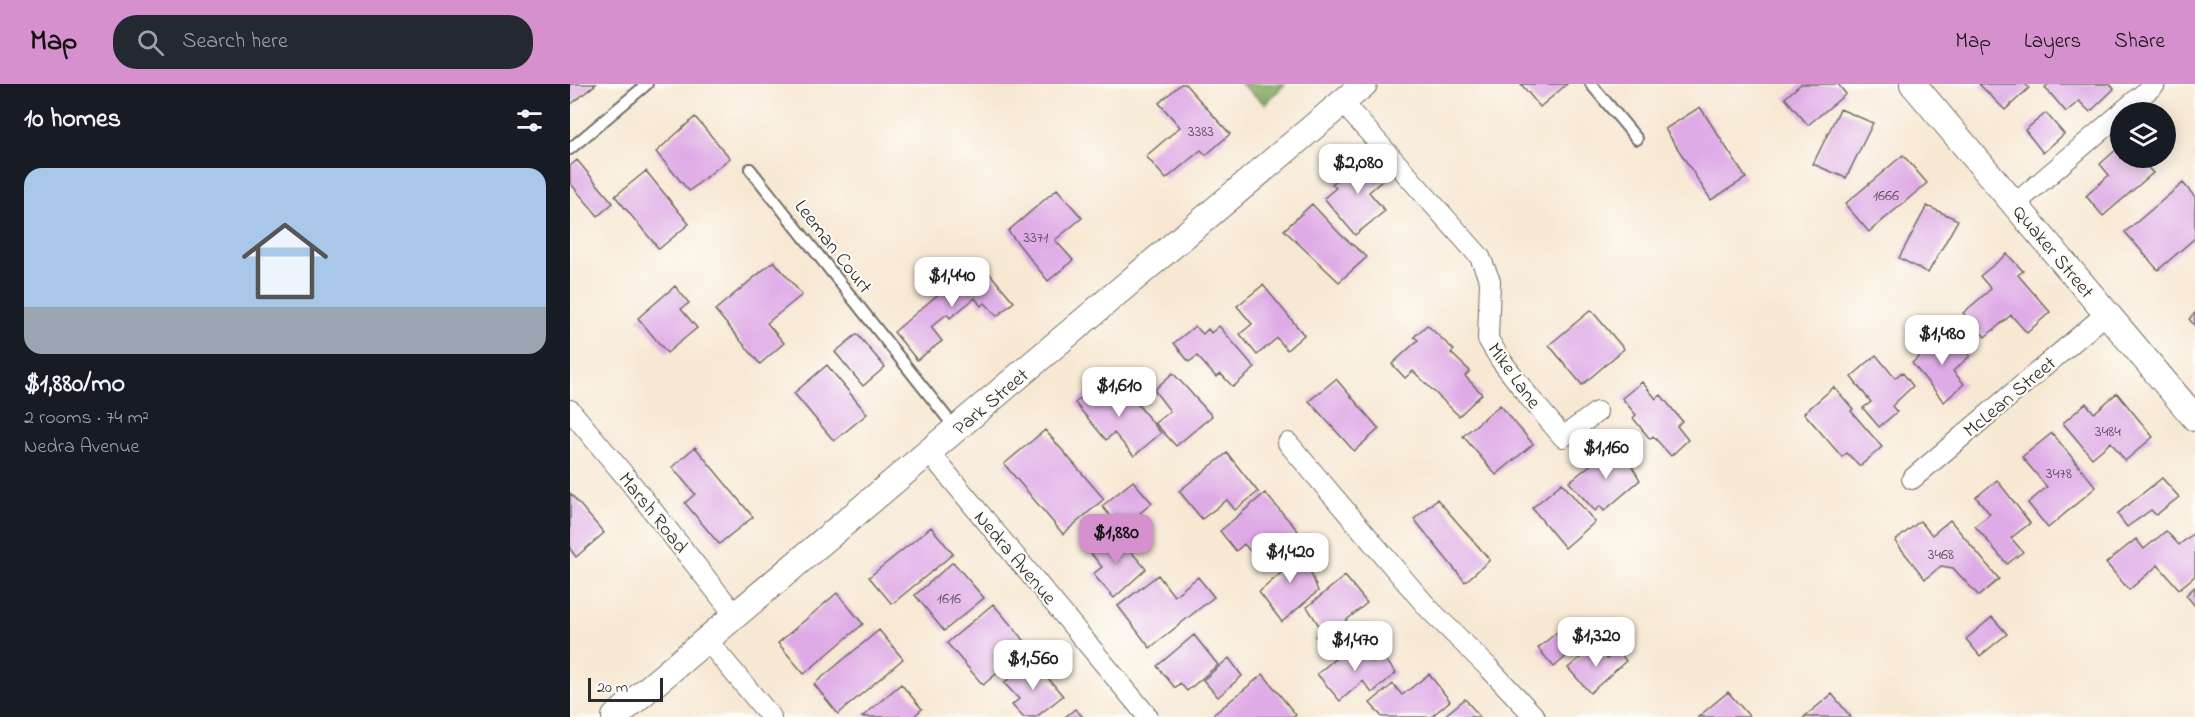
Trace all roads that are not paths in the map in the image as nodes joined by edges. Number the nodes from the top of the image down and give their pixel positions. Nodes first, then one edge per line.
1 (647, 84) edge
2 (1364, 84) edge
3 (1591, 84) edge
4 (1913, 84) edge
5 (2155, 84) edge
6 (1342, 102) junction
7 (2135, 102) edge
8 (2110, 123) edge
9 (1637, 139) dead end
10 (570, 149) edge
11 (750, 169) dead end
12 (2015, 204) junction
13 (2107, 313) junction
14 (570, 410) edge
15 (1598, 412) dead end
16 (2195, 418) edge
17 (957, 429) junction
18 (1288, 443) dead end
19 (929, 452) junction
20 (1912, 479) dead end
21 (735, 615) junction
22 (707, 639) junction
23 (615, 717) edge
24 (771, 717) edge
25 (1148, 717) edge
26 (1535, 717) edge

1 - 10 lane
2 - 6 street, Park Street
3 - 9 lane
4 - 12 street, Quaker Street
5 - 7 street
6 - 15 street, Mike Lane
6 - 17 street, Park Street
8 - 12 street
11 - 17 lane, Leeman Court
12 - 13 street, Quaker Street
13 - 16 street, Quaker Street
13 - 20 street, McLean Street
14 - 21 street, Marsh Road
17 - 19 street, Park Street
18 - 26 street
19 - 21 street, Park Street
19 - 25 street, Nedra Avenue
21 - 22 street, Park Street
22 - 23 street, Park Street
22 - 24 street

